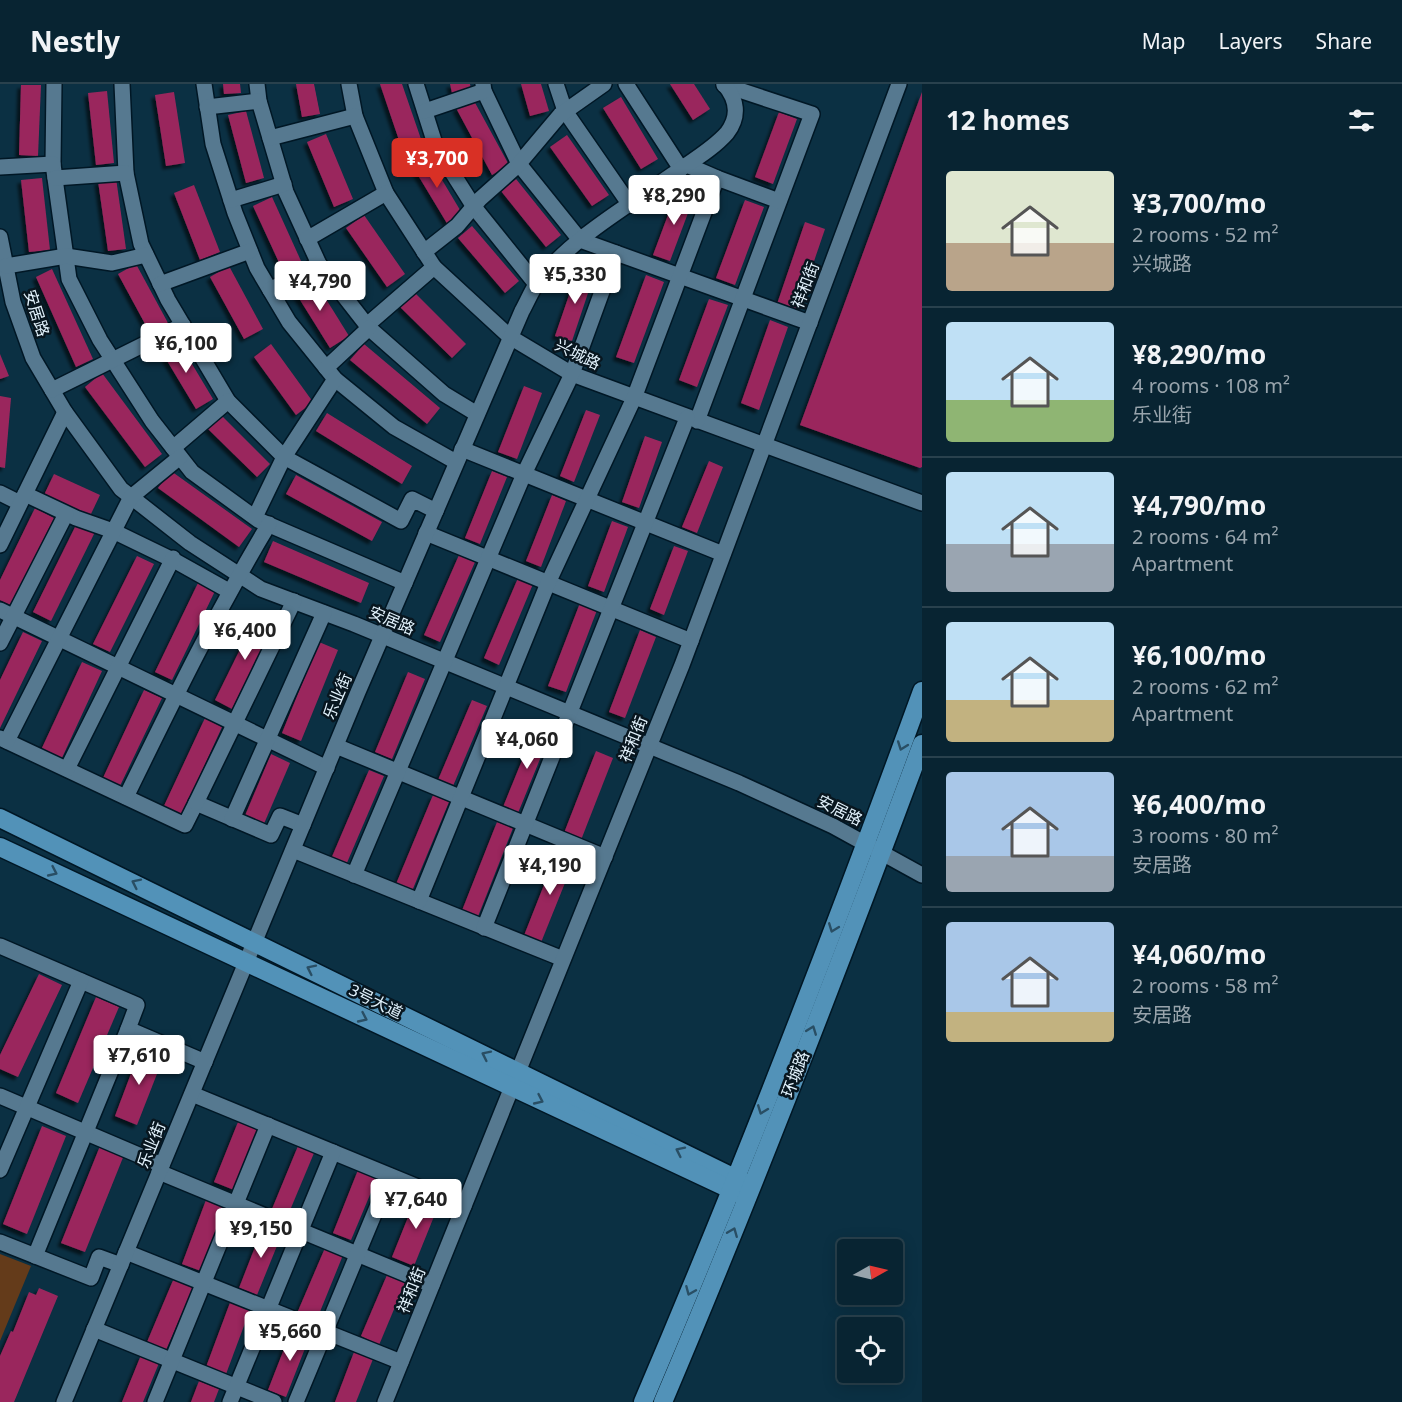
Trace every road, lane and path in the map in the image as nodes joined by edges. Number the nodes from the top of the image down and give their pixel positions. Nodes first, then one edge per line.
1 (54, 84) edge
2 (122, 84) edge
3 (204, 84) edge
4 (257, 84) edge
5 (349, 84) edge
6 (416, 84) edge
7 (556, 84) edge
8 (604, 84) edge
9 (626, 84) edge
10 (724, 84) edge
11 (899, 84) edge
12 (484, 87) edge
13 (259, 101) junction
14 (207, 107) junction
15 (425, 111) junction
16 (566, 111) junction
17 (355, 116) junction
18 (270, 138) junction
19 (519, 164) junction
20 (0, 167) edge
21 (684, 167) junction
22 (54, 171) junction
23 (126, 173) junction
24 (717, 177) junction
25 (284, 184) junction
26 (386, 193) junction
27 (231, 200) junction
28 (779, 201) junction
29 (630, 205) junction
30 (474, 207) junction
31 (0, 237) edge
32 (308, 238) junction
33 (580, 240) junction
34 (250, 251) junction
35 (424, 252) junction
36 (616, 253) junction
37 (146, 255) junction
38 (66, 256) junction
39 (319, 264) junction
40 (6, 266) junction
41 (434, 267) junction
42 (681, 276) junction
43 (160, 284) junction
44 (536, 284) junction
45 (270, 290) junction
46 (6, 295) edge
47 (742, 299) junction
48 (810, 323) junction
49 (183, 324) junction
50 (368, 326) junction
51 (510, 337) junction
52 (113, 360) junction
53 (331, 373) junction
54 (572, 374) junction
55 (52, 390) junction
56 (634, 398) junction
57 (228, 401) junction
58 (65, 411) junction
59 (477, 414) junction
60 (692, 419) junction
61 (764, 446) junction
62 (176, 452) junction
63 (459, 456) junction
64 (284, 457) junction
65 (524, 474) junction
66 (0, 493) edge
67 (131, 497) junction
68 (22, 498) junction
69 (588, 500) junction
70 (922, 504) edge
71 (436, 511) junction
72 (66, 514) junction
73 (262, 521) junction
74 (646, 523) junction
75 (113, 531) junction
76 (426, 532) junction
77 (0, 544) edge
78 (723, 554) junction
79 (173, 558) junction
80 (488, 558) junction
81 (238, 574) junction
82 (405, 583) junction
83 (548, 583) junction
84 (230, 591) junction
85 (294, 601) junction
86 (612, 609) junction
87 (324, 613) junction
88 (7, 614) edge
89 (382, 636) junction
90 (58, 638) junction
91 (691, 641) junction
92 (0, 643) edge
93 (444, 662) junction
94 (117, 667) junction
95 (507, 688) junction
96 (922, 691) edge
97 (175, 695) junction
98 (570, 714) junction
99 (235, 723) junction
100 (267, 739) junction
101 (3, 740) edge
102 (922, 744) edge
103 (336, 746) junction
104 (649, 746) junction
105 (327, 768) junction
106 (67, 770) junction
107 (398, 772) junction
108 (126, 797) junction
109 (462, 798) junction
110 (195, 803) junction
111 (0, 818) edge
112 (232, 819) junction
113 (526, 824) junction
114 (303, 825) junction
115 (0, 847) edge
116 (874, 848) junction
117 (293, 850) junction
118 (605, 857) junction
119 (354, 875) junction
120 (922, 875) edge
121 (419, 901) junction
122 (484, 928) junction
123 (255, 942) junction
124 (0, 946) edge
125 (563, 959) junction
126 (247, 963) junction
127 (81, 981) junction
128 (128, 1029) junction
129 (205, 1062) junction
130 (515, 1080) junction
131 (192, 1094) junction
132 (0, 1096) edge
133 (27, 1108) junction
134 (268, 1125) junction
135 (86, 1132) junction
136 (333, 1152) junction
137 (161, 1169) junction
138 (0, 1170) edge
139 (390, 1176) junction
140 (741, 1188) junction
141 (236, 1204) junction
142 (464, 1206) junction
143 (301, 1231) junction
144 (0, 1242) edge
145 (358, 1254) junction
146 (35, 1256) junction
147 (124, 1258) junction
148 (203, 1283) junction
149 (432, 1285) junction
150 (268, 1309) junction
151 (94, 1329) junction
152 (325, 1332) junction
153 (172, 1360) junction
154 (401, 1362) junction
155 (236, 1387) junction
156 (64, 1402) edge
157 (155, 1402) edge
158 (230, 1402) edge
159 (274, 1402) edge
160 (296, 1402) edge
161 (385, 1402) edge
162 (643, 1402) edge
163 (663, 1402) edge

1 - 22 street
2 - 23 street
3 - 14 street
4 - 13 street
5 - 17 street, 兴城路
6 - 15 street
7 - 16 street
8 - 16 street
9 - 21 street
10 - 21 street, 乐业街
10 - 28 street
11 - 48 street, 祥和街
12 - 15 street
12 - 19 street
13 - 14 street
13 - 18 street
14 - 27 street
15 - 30 street
16 - 19 street
16 - 29 street
17 - 18 street
17 - 26 street, 兴城路
18 - 25 street
19 - 30 street
19 - 33 street
20 - 22 street
21 - 24 street
21 - 29 street, 乐业街
22 - 23 street
22 - 38 street
23 - 37 street
24 - 28 street
24 - 42 street
25 - 27 street
25 - 32 street
26 - 32 street
26 - 35 street, 兴城路
27 - 34 street
28 - 47 street
29 - 33 street, 乐业街
30 - 35 street
30 - 44 street
31 - 40 street, 安居路
32 - 39 street
33 - 36 street
33 - 44 street, 乐业街
34 - 43 street
34 - 45 street
35 - 41 street, 兴城路
36 - 42 street
36 - 54 street
37 - 38 street
37 - 43 street
38 - 40 street
38 - 52 street
39 - 45 street
39 - 50 street
40 - 46 street, 安居路
41 - 50 street
41 - 51 street, 兴城路
42 - 47 street
42 - 56 street
43 - 49 street
44 - 51 street, 乐业街
45 - 53 street
46 - 55 street, 安居路
47 - 48 street
47 - 60 street
48 - 61 street, 祥和街
49 - 52 street
49 - 57 street
50 - 53 street
50 - 59 street
51 - 54 street, 兴城路
51 - 59 street, 乐业街
52 - 55 street
52 - 62 street
53 - 63 street
53 - 64 street
54 - 56 street, 兴城路
54 - 65 street
55 - 58 street, 安居路
56 - 60 street, 兴城路
56 - 69 street
57 - 62 street
57 - 64 street
58 - 67 street, 安居路
58 - 68 street
59 - 63 street, 乐业街
60 - 61 street, 兴城路
60 - 74 street
61 - 70 street, 兴城路
61 - 78 street, 祥和街
62 - 67 street
62 - 73 street
63 - 65 street
63 - 71 street, 乐业街
64 - 71 street
64 - 73 street
65 - 69 street
65 - 80 street
66 - 68 street
67 - 75 street
67 - 81 street, 安居路
68 - 72 street
68 - 77 street
69 - 74 street
69 - 83 street
71 - 76 street, 乐业街
72 - 75 street
72 - 88 street
73 - 81 street
73 - 82 street
74 - 78 street
74 - 86 street
75 - 79 street
75 - 90 street
76 - 80 street
76 - 82 street, 乐业街
78 - 91 street, 祥和街
79 - 84 street
79 - 94 street
80 - 83 street
80 - 93 street
81 - 84 street
81 - 85 street, 安居路
82 - 89 street, 乐业街
83 - 86 street
83 - 95 street
84 - 97 street
85 - 87 street, 安居路
85 - 99 street
86 - 91 street
86 - 98 street
87 - 89 street, 安居路
87 - 100 street
88 - 90 street
88 - 92 street
89 - 93 street, 安居路
89 - 103 street, 乐业街
90 - 94 street
90 - 101 street
91 - 104 street, 祥和街
93 - 95 street, 安居路
93 - 107 street
94 - 97 street
94 - 106 street
95 - 98 street, 安居路
95 - 109 street
96 -> 116 main road
97 - 99 street
97 - 108 street
98 - 104 street, 安居路
98 - 113 street
99 - 100 street
99 - 110 street
100 - 105 street
100 - 112 street
101 - 106 street
102 - 116 main road
103 - 105 street, 乐业街
103 - 107 street
104 - 116 street, 安居路
104 - 118 street, 祥和街
105 - 114 street, 乐业街
106 - 108 street
107 - 109 street
107 - 119 street
108 - 110 street
109 - 113 street
109 - 121 street
110 - 112 street
123 -> 111 main road, 3号大道
112 - 114 street
113 - 118 street
113 - 122 street
114 - 117 street, 乐业街
115 -> 126 main road, 3号大道
116 - 120 street, 安居路
116 - 140 main road
117 - 119 street
117 - 123 street, 乐业街
118 - 125 street, 祥和街
119 - 121 street
121 - 122 street
122 - 125 street
123 - 126 street, 乐业街
130 -> 123 main road, 3号大道
124 - 127 street
125 - 130 street, 祥和街
126 - 129 street, 乐业街
126 -> 130 main road, 3号大道
127 - 128 street
127 - 133 street
128 - 129 street
128 - 135 street
129 - 131 street, 乐业街
130 - 140 main road, 3号大道
130 - 142 street, 祥和街
131 - 134 street
131 - 137 street, 乐业街
132 - 133 street
133 - 135 street
133 - 138 street
134 - 136 street
134 - 141 street
135 - 137 street
135 - 146 street
136 - 139 street
136 - 143 street
137 - 141 street
137 - 147 street, 乐业街
139 - 142 street
139 - 145 street
140 -> 162 main road
163 -> 140 main road
141 - 143 street
141 - 148 street
142 - 149 street, 祥和街
143 - 145 street
143 - 150 street
144 - 146 street
145 - 149 street
145 - 152 street
146 - 147 street
147 - 148 street
147 - 151 street, 乐业街
148 - 150 street
148 - 153 street
149 - 154 street, 祥和街
150 - 152 street
150 - 155 street
151 - 153 street
151 - 156 street, 乐业街
152 - 154 street
152 - 160 street
153 - 155 street
153 - 157 street
154 - 161 street, 祥和街
155 - 158 street
155 - 159 street

